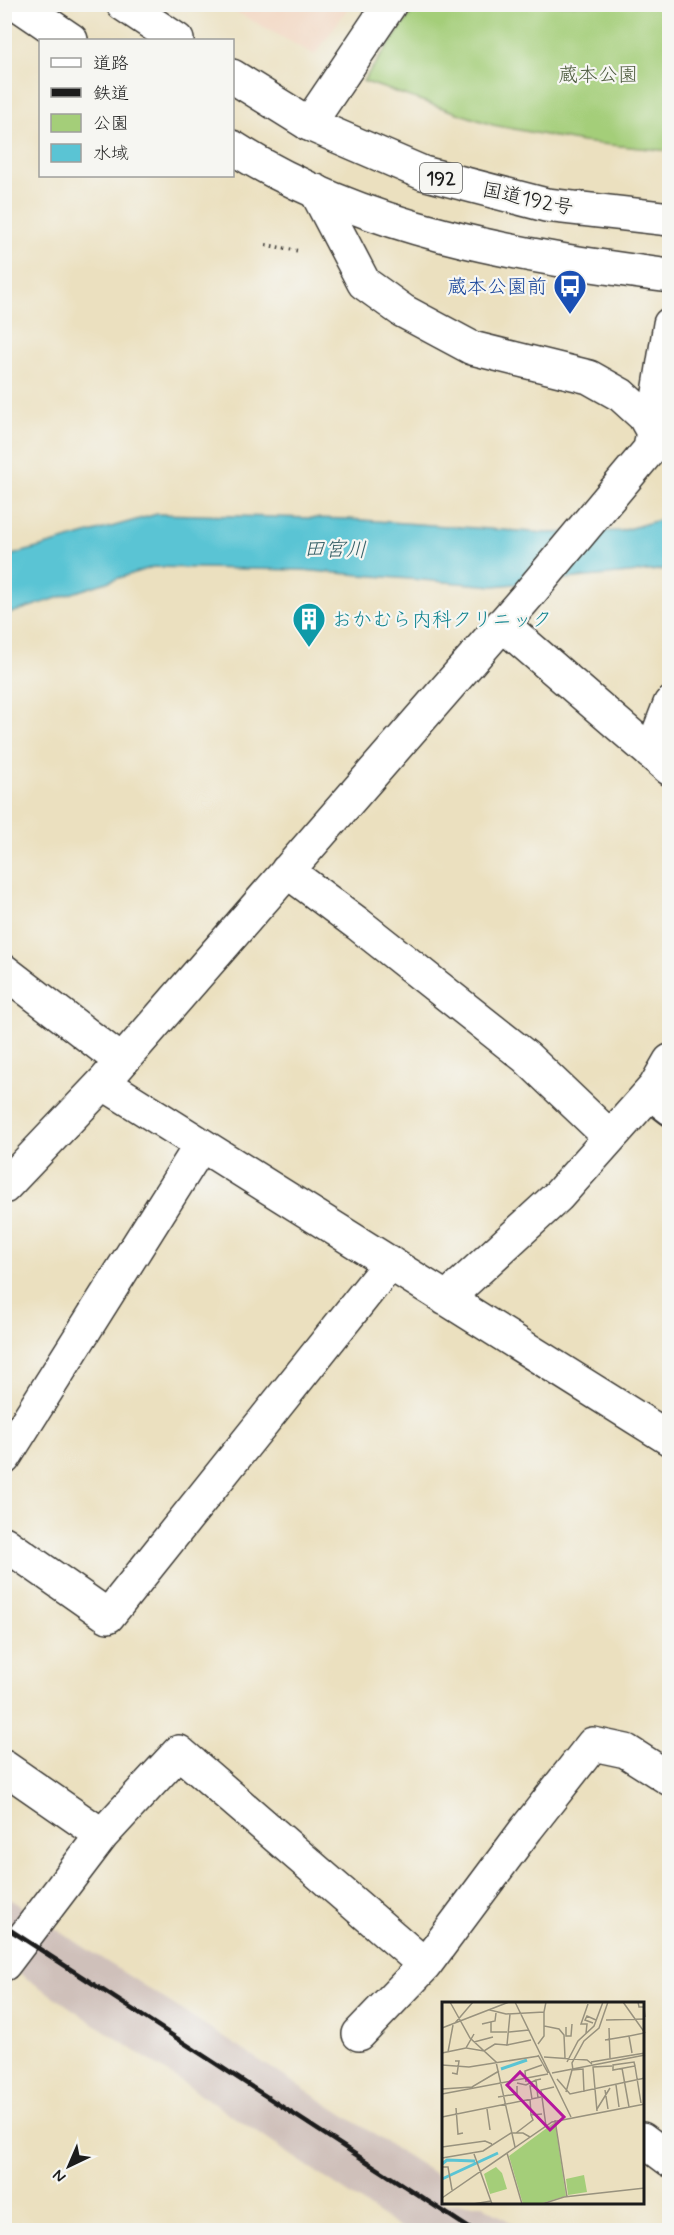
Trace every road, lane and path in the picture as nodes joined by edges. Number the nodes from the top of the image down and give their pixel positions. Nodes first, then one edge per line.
1 (18, 4) edge
2 (123, 4) edge
3 (390, 4) edge
4 (70, 39) edge
5 (176, 39) edge
6 (234, 77) edge
7 (309, 124) junction
8 (234, 148) edge
9 (316, 191) junction
10 (669, 219) edge
11 (266, 245) dead end
12 (290, 248) dead end
13 (669, 276) edge
14 (669, 324) edge
15 (653, 432) junction
16 (502, 624) junction
17 (669, 704) edge
18 (660, 761) edge
19 (287, 871) junction
20 (4, 970) edge
21 (669, 1061) edge
22 (112, 1072) junction
23 (659, 1102) edge
24 (610, 1137) junction
25 (201, 1144) junction
26 (4, 1187) edge
27 (390, 1263) junction
28 (446, 1299) junction
29 (669, 1439) edge
30 (4, 1458) edge
31 (4, 1543) edge
32 (4, 1767) edge
33 (669, 1779) edge
34 (102, 1835) junction
35 (4, 1964) edge
36 (425, 1965) junction
37 (359, 2034) dead end
38 (644, 2141) edge
39 (669, 2160) edge

1 - 4 main road
2 - 5 main road
3 - 7 main road
6 - 7 main road, 国道192号 / 192
7 - 10 main road, 国道192号 / 192
8 - 9 main road
9 - 13 main road
9 - 15 main road
11 - 12 path
14 - 15 main road
15 - 16 main road
16 - 18 main road
16 - 19 main road
17 - 18 main road
19 - 22 main road
19 - 24 main road
20 - 22 main road
21 - 23 main road
22 - 25 main road
22 - 26 main road
23 - 24 main road
24 - 28 main road
25 - 27 main road
25 - 30 main road
27 - 28 main road
27 - 31 main road
28 - 29 main road
32 - 34 main road
33 - 36 main road
34 - 35 main road
34 - 36 main road
36 - 37 main road
38 - 39 main road

